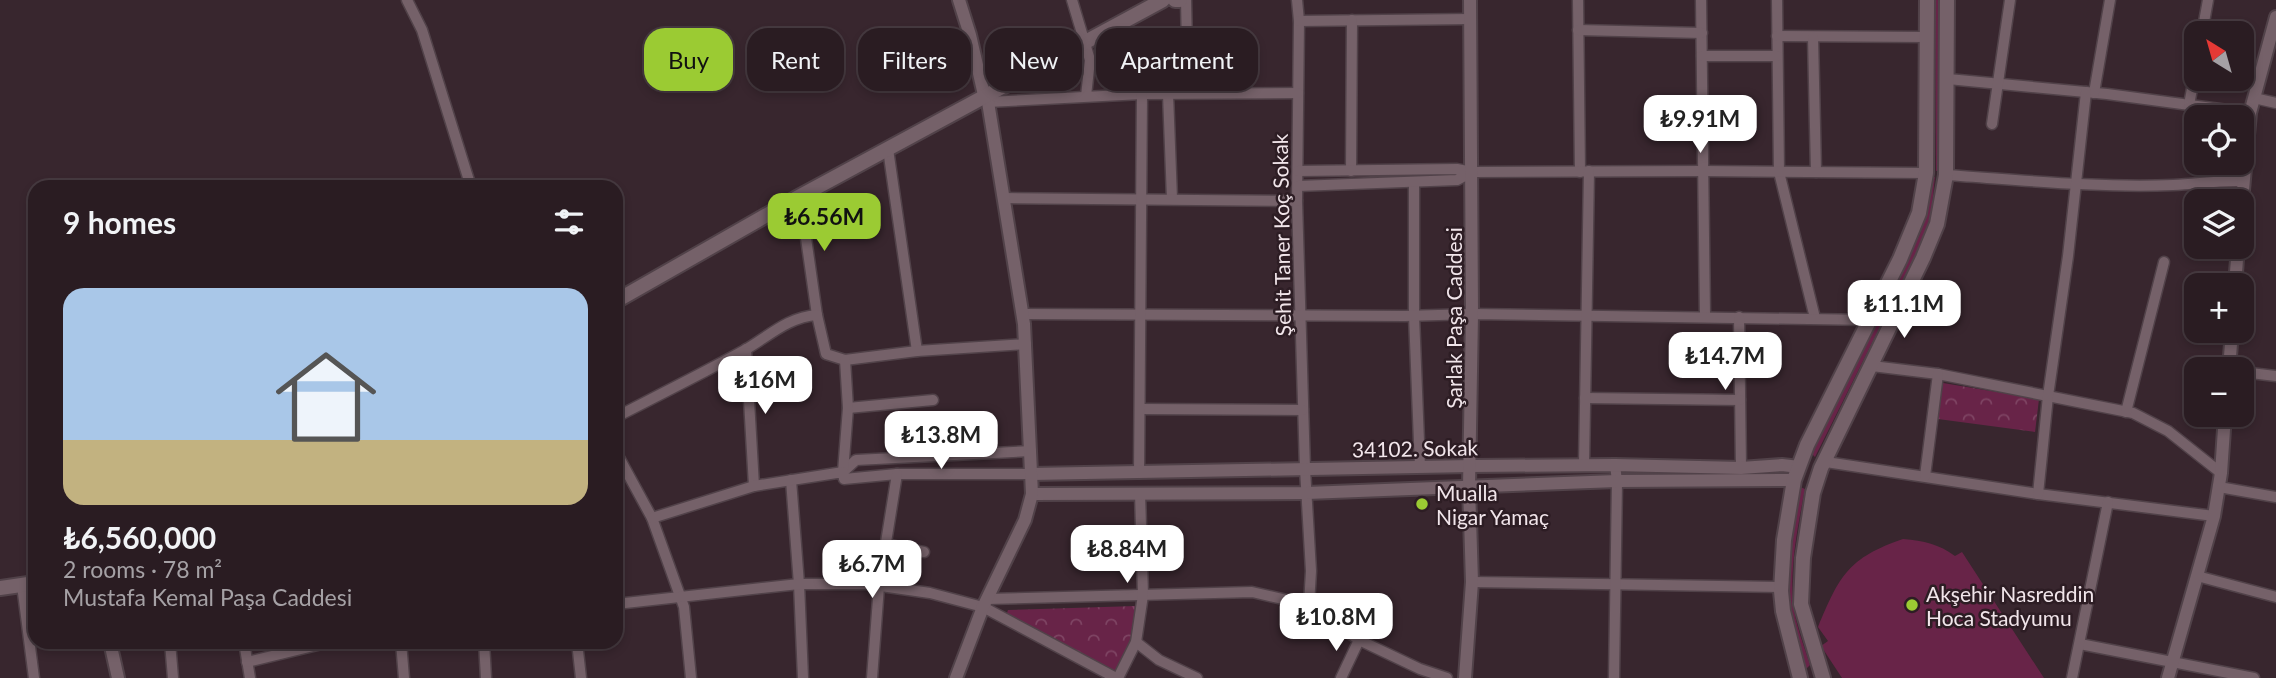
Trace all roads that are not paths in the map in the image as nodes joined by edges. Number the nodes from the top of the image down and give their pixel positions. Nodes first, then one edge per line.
1 (407, 0) edge
2 (959, 0) edge
3 (1072, 0) edge
4 (1163, 0) edge
5 (1186, 0) edge
6 (1297, 0) edge
7 (1470, 0) edge
8 (1578, 0) edge
9 (1701, 0) edge
10 (1777, 0) edge
11 (1927, 0) edge
12 (1947, 0) edge
13 (2010, 0) edge
14 (2110, 0) edge
15 (2208, 0) edge
16 (2276, 17) edge
17 (1470, 19) junction
18 (1352, 20) junction
19 (1299, 21) junction
20 (2204, 21) edge
21 (1578, 30) junction
22 (1702, 33) junction
23 (1777, 36) junction
24 (1813, 37) junction
25 (1927, 37) junction
26 (1085, 41) junction
27 (1702, 56) junction
28 (1777, 56) junction
29 (1948, 79) junction
30 (1997, 84) junction
31 (2192, 91) edge
32 (1168, 93) junction
33 (1188, 93) junction
34 (1298, 93) junction
35 (2090, 93) junction
36 (1142, 94) junction
37 (1086, 96) junction
38 (986, 99) junction
39 (2254, 99) junction
40 (2276, 103) edge
41 (2189, 105) joint
42 (2252, 105) edge
43 (1992, 124) dead end
44 (888, 149) junction
45 (1298, 171) junction
46 (1351, 171) junction
47 (1703, 171) junction
48 (1472, 172) junction
49 (1585, 172) junction
50 (1779, 172) junction
51 (1816, 172) junction
52 (1926, 173) junction
53 (1947, 175) junction
54 (2244, 175) edge
55 (469, 180) edge
56 (2243, 181) junction
57 (1414, 182) junction
58 (2074, 183) junction
59 (1298, 186) junction
60 (2243, 189) edge
61 (1003, 198) junction
62 (795, 199) junction
63 (1142, 199) junction
64 (1172, 199) junction
65 (1297, 201) junction
66 (2164, 262) dead end
67 (623, 297) edge
68 (1023, 314) junction
69 (1139, 314) junction
70 (1472, 314) junction
71 (817, 315) junction
72 (1301, 315) junction
73 (1587, 315) junction
74 (1414, 316) junction
75 (1705, 316) junction
76 (1739, 317) junction
77 (1815, 318) junction
78 (1870, 320) junction
79 (1026, 344) junction
80 (746, 349) junction
81 (916, 351) junction
82 (845, 360) junction
83 (1872, 366) junction
84 (2254, 373) edge
85 (1938, 374) junction
86 (2276, 376) edge
87 (2048, 396) junction
88 (1586, 398) junction
89 (933, 400) dead end
90 (1740, 400) junction
91 (848, 408) junction
92 (1140, 410) junction
93 (1303, 410) junction
94 (2126, 412) junction
95 (623, 413) edge
96 (2224, 427) edge
97 (1031, 451) junction
98 (623, 465) edge
99 (1584, 465) junction
100 (1615, 465) junction
101 (1471, 466) junction
102 (1420, 467) junction
103 (1741, 468) junction
104 (1822, 468) junction
105 (1305, 469) junction
106 (627, 472) junction
107 (843, 472) junction
108 (1139, 473) junction
109 (2221, 473) junction
110 (623, 474) edge
111 (897, 474) junction
112 (1031, 474) junction
113 (1797, 474) junction
114 (1925, 475) junction
115 (791, 481) junction
116 (1616, 481) junction
117 (754, 486) junction
118 (1469, 488) junction
119 (2219, 488) junction
120 (1140, 493) junction
121 (1307, 493) junction
122 (1032, 494) junction
123 (2038, 494) junction
124 (2276, 497) edge
125 (2108, 502) junction
126 (2214, 516) junction
127 (652, 518) junction
128 (886, 544) junction
129 (924, 552) dead end
130 (2197, 576) junction
131 (1472, 582) junction
132 (28, 584) edge
133 (799, 584) junction
134 (1615, 585) junction
135 (879, 586) junction
136 (1781, 587) junction
137 (0, 588) edge
138 (1143, 595) junction
139 (2276, 597) edge
140 (680, 598) junction
141 (623, 603) edge
142 (985, 603) junction
143 (1309, 605) junction
144 (1359, 640) junction
145 (1136, 642) junction
146 (2080, 644) junction
147 (32, 649) edge
148 (112, 649) edge
149 (171, 649) edge
150 (245, 649) edge
151 (287, 649) edge
152 (402, 649) edge
153 (484, 649) edge
154 (579, 649) edge
155 (247, 662) junction
156 (2173, 663) junction
157 (1819, 677) edge
158 (34, 678) edge
159 (118, 678) edge
160 (173, 678) edge
161 (250, 678) edge
162 (404, 678) edge
163 (485, 678) edge
164 (581, 678) edge
165 (691, 678) edge
166 (803, 678) edge
167 (872, 678) edge
168 (956, 678) edge
169 (1117, 678) edge
170 (1197, 678) edge
171 (1341, 678) edge
172 (1447, 678) edge
173 (1465, 678) edge
174 (1614, 678) edge
175 (1800, 678) edge
176 (2072, 678) edge
177 (2168, 678) edge
178 (2254, 678) edge

1 - 55 street
2 - 38 street
3 - 26 street
4 - 26 main road
5 - 33 street
6 - 19 street, Şehit Taner Koç Sokak
7 - 17 street, Şarlak Paşa Caddesi
8 - 21 street
9 - 22 street
10 - 23 street
11 - 25 main road
12 - 29 main road
13 - 30 street
14 - 35 street
15 - 20 street
16 - 39 street
17 - 18 street
17 - 48 street, Şarlak Paşa Caddesi
18 - 19 street
18 - 46 street
19 - 34 street, Şehit Taner Koç Sokak
21 - 22 street
21 - 49 street
22 - 27 street
23 - 24 street
23 - 28 street
24 - 25 street
24 - 51 street
25 - 52 main road
26 - 37 street
26 - 38 main road
27 - 28 street
27 - 47 street
28 - 50 street
29 - 30 street
29 - 53 main road
30 - 35 street
30 - 43 street
31 - 41 street
32 - 33 street
32 - 36 street
32 - 64 street
33 - 34 street
34 - 45 street, Şehit Taner Koç Sokak
35 - 41 street
35 - 58 street
36 - 37 street
36 - 63 street
37 - 38 street
38 - 44 main road
38 - 61 street
39 - 40 street
39 - 42 street
44 - 62 main road
44 - 81 street
45 - 46 street
45 - 59 street, Şehit Taner Koç Sokak
46 - 48 street
47 - 49 street
47 - 50 street
47 - 75 street
48 - 49 street
48 - 57 street
48 - 70 street, Şarlak Paşa Caddesi
49 - 73 street
50 - 51 street
50 - 77 street
51 - 52 street
52 - 53 main road
52 - 78 main road
53 - 58 street
53 - 83 main road
54 - 56 street
56 - 58 street
56 - 60 street
57 - 59 street
57 - 74 street
58 - 87 street
59 - 65 street, Şehit Taner Koç Sokak
61 - 63 street
61 - 68 street
62 - 67 main road
62 - 71 street
63 - 64 street
63 - 69 street
64 - 65 street
65 - 72 street, Şehit Taner Koç Sokak
66 - 94 street
68 - 69 street
68 - 79 street
69 - 72 street
69 - 92 street
70 - 73 street
70 - 74 street
70 - 101 street, Şarlak Paşa Caddesi
71 - 80 street
71 - 82 street
72 - 74 street
72 - 93 street, Şehit Taner Koç Sokak
73 - 75 street
73 - 88 street
74 - 102 street
75 - 76 street
76 - 77 street
76 - 90 street
77 - 78 street
78 - 113 main road
79 - 81 street
79 - 97 street
80 - 95 street
80 - 117 street
81 - 82 street
82 - 91 street
83 - 85 street
83 - 104 main road
84 - 86 street
85 - 87 street
85 - 114 street
87 - 94 street
87 - 123 street
88 - 90 street
88 - 99 street
89 - 91 street
90 - 103 street
91 - 107 street
92 - 93 street
92 - 108 street
93 - 105 street, Şehit Taner Koç Sokak
94 - 109 street
96 - 109 street
97 - 107 street
97 - 112 street
98 - 106 street
99 - 100 street, 34102. Sokak
99 - 101 street, 34102. Sokak
100 - 103 street, 34102. Sokak
100 - 116 street
101 - 102 street, 34102. Sokak
101 - 118 street, Şarlak Paşa Caddesi
102 - 105 street, 34102. Sokak
103 - 113 street, 34102. Sokak
104 - 113 main road
104 - 114 street
104 - 157 main road
105 - 108 street, 34102. Sokak
105 - 121 street, Şehit Taner Koç Sokak
106 - 110 street
106 - 127 street
107 - 111 street
107 - 115 street
108 - 112 street, 34102. Sokak
109 - 119 street
111 - 112 street
111 - 128 street
112 - 122 street
113 - 116 street, 34102. Sokak
113 - 136 main road
114 - 123 street
115 - 117 street
115 - 133 street
116 - 118 street, 34102. Sokak
116 - 134 street
117 - 127 street
118 - 121 street, 34102. Sokak
118 - 131 street, Şarlak Paşa Caddesi
119 - 124 street
119 - 126 street
120 - 121 street, 34102. Sokak
120 - 122 street, 34102. Sokak
120 - 138 street
121 - 143 street, Şehit Taner Koç Sokak
122 - 142 street
123 - 125 street
125 - 126 street
125 - 146 street
126 - 130 street
127 - 140 street
128 - 129 street
128 - 135 street
130 - 139 street
130 - 156 street
131 - 134 street
131 - 173 street, Şarlak Paşa Caddesi
132 - 137 main road
133 - 135 street
133 - 140 street
133 - 166 street
134 - 136 street
134 - 174 street
135 - 142 street
135 - 167 street
136 - 175 main road
138 - 142 street
138 - 143 street
138 - 145 street
140 - 141 street
140 - 165 street
142 - 168 street
142 - 169 street
143 - 144 street
144 - 171 street
144 - 172 street
145 - 169 street
145 - 170 street
146 - 156 street
146 - 176 street
147 - 158 street
148 - 159 street
149 - 160 street
150 - 155 street
151 - 155 street
152 - 162 street
153 - 163 street
154 - 164 street
155 - 161 street
156 - 177 street
156 - 178 street

